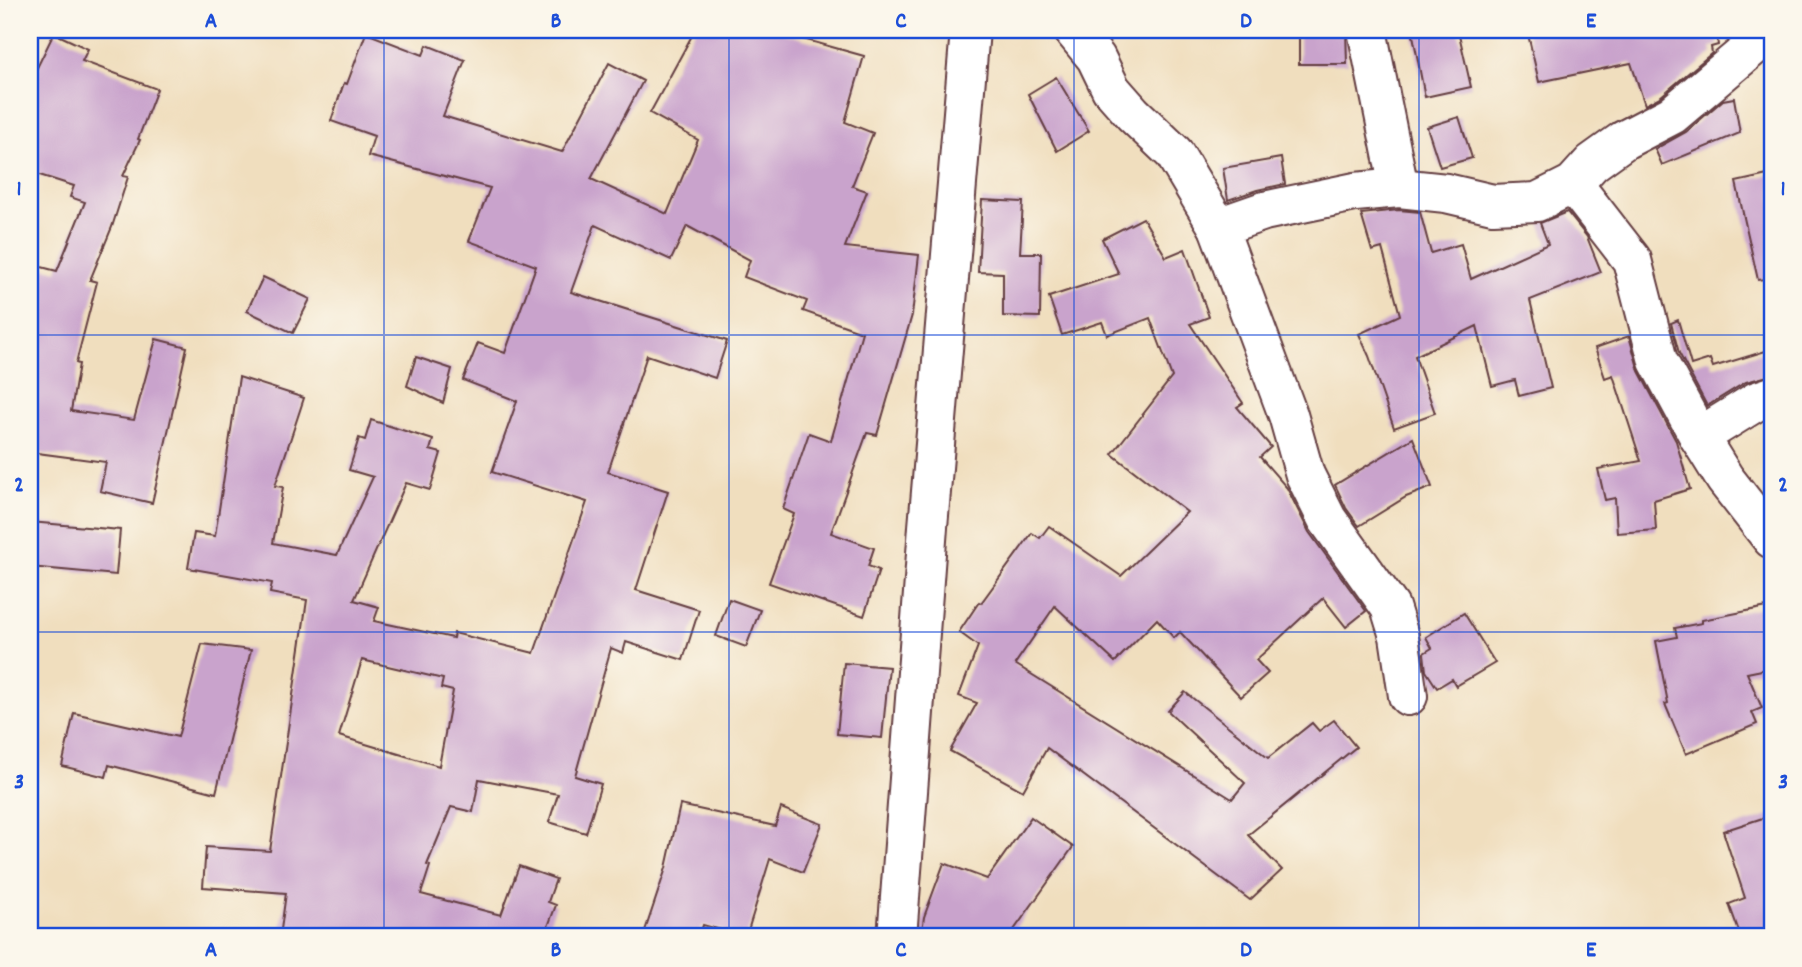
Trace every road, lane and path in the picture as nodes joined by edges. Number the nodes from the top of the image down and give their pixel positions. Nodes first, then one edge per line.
1 (970, 30) edge
2 (1073, 30) edge
3 (1367, 30) edge
4 (1769, 33) dead end
5 (1573, 184) junction
6 (1399, 188) junction
7 (1217, 228) junction
8 (1772, 396) edge
9 (1699, 437) junction
10 (1772, 539) edge
11 (1408, 696) dead end
12 (897, 937) edge

1 - 12 street
2 - 7 street
3 - 6 street
4 - 5 street
5 - 6 street
5 - 9 street
6 - 7 street
7 - 11 street
8 - 9 street
9 - 10 street

